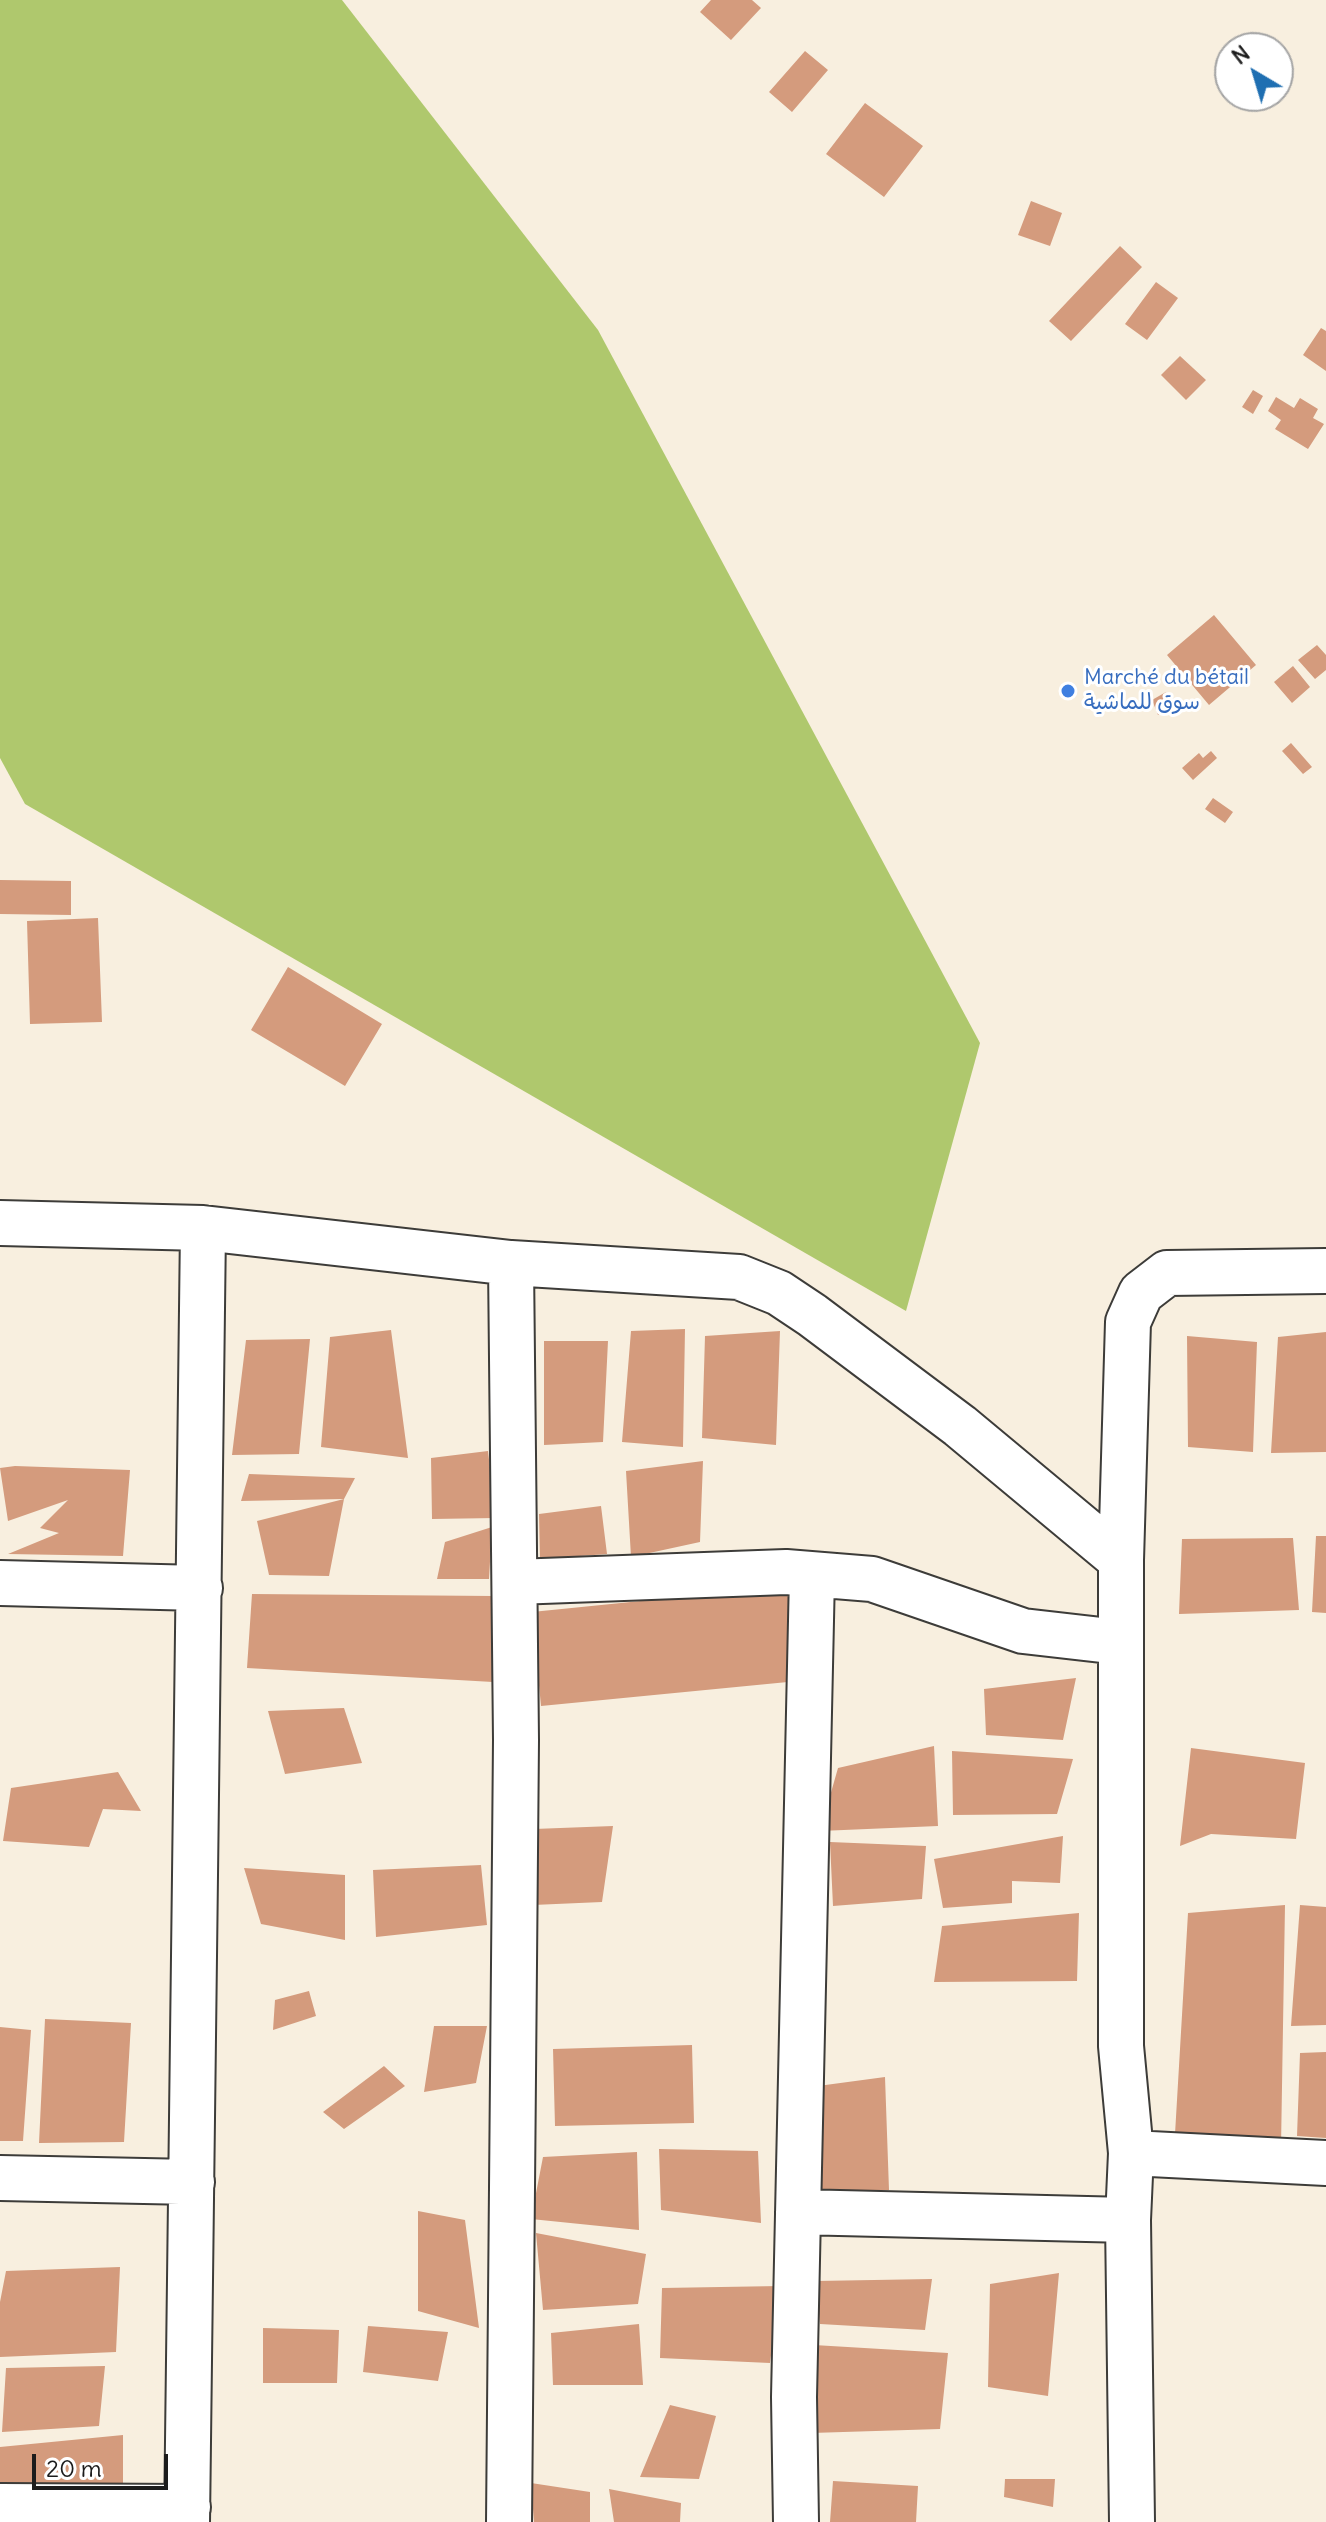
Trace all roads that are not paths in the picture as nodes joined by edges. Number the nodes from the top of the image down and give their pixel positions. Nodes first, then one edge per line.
1 (0, 1223) edge
2 (203, 1228) junction
3 (511, 1263) junction
4 (1326, 1271) edge
5 (1121, 1560) junction
6 (812, 1575) junction
7 (515, 1582) junction
8 (0, 1583) edge
9 (200, 1588) junction
10 (1119, 1642) junction
11 (1131, 2153) junction
12 (1326, 2163) edge
13 (0, 2178) edge
14 (192, 2182) junction
15 (798, 2212) junction
16 (1128, 2220) junction
17 (0, 2506) edge
18 (188, 2514) edge
19 (509, 2522) edge
20 (796, 2522) edge
21 (1132, 2522) edge

1 - 2 street
2 - 3 street
2 - 9 street
3 - 5 street
3 - 7 street
4 - 5 street
5 - 10 street
6 - 7 street
6 - 10 street
6 - 15 street
7 - 19 street
8 - 9 street
9 - 14 street
10 - 11 street
11 - 12 street
11 - 16 street
13 - 14 street
14 - 18 street
15 - 16 street
15 - 20 street
16 - 21 street
17 - 18 street

